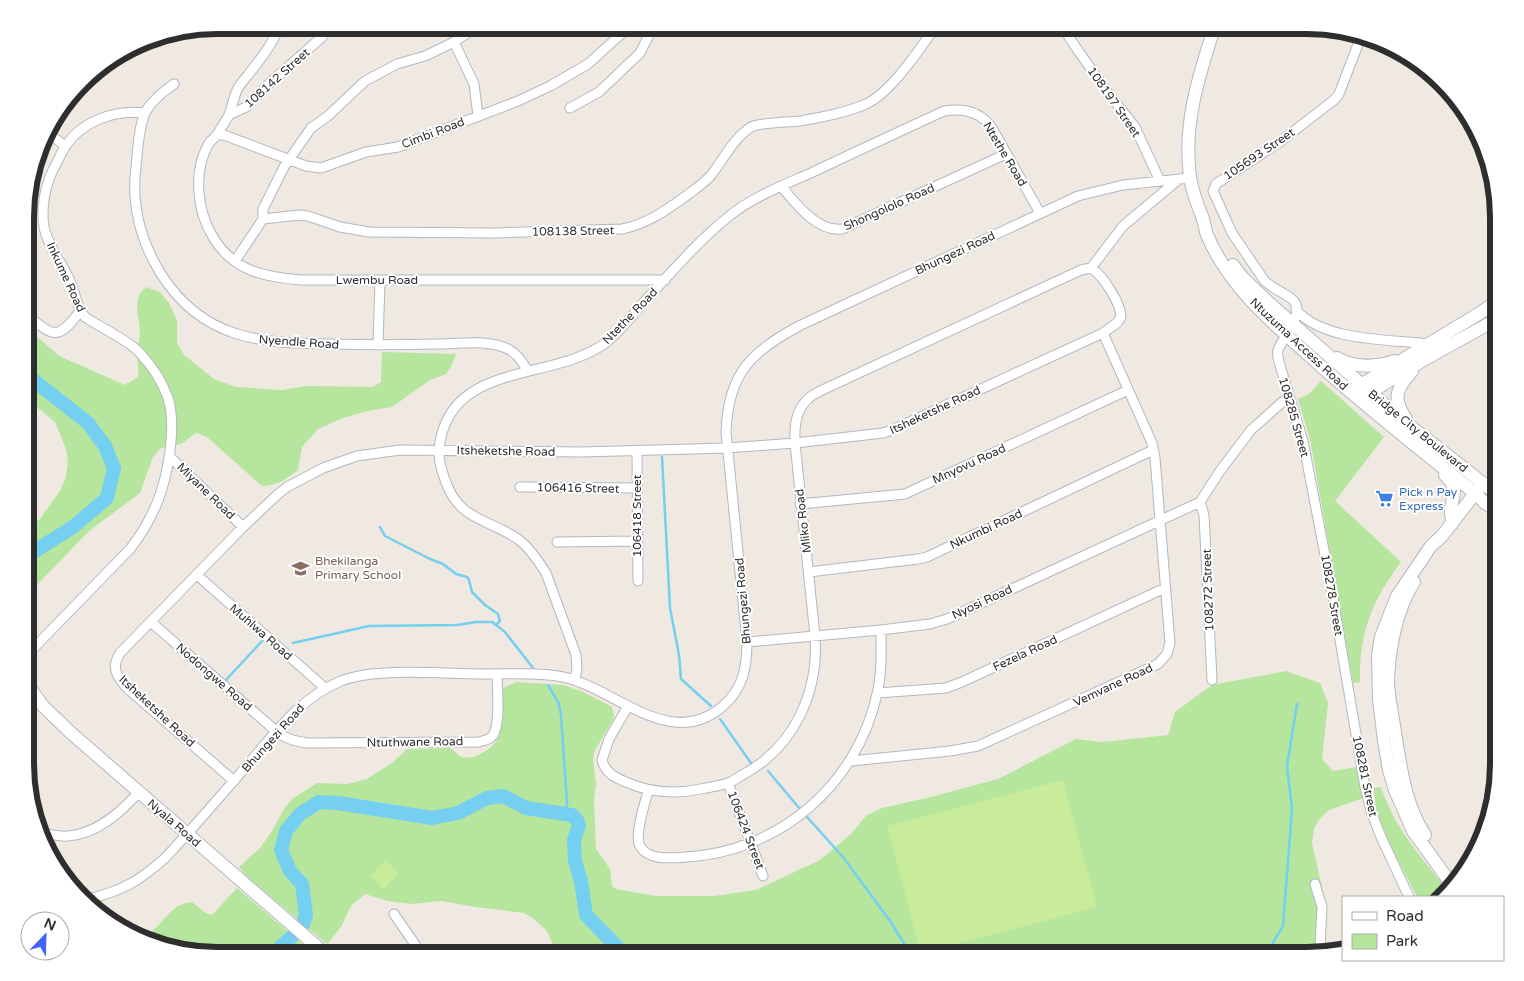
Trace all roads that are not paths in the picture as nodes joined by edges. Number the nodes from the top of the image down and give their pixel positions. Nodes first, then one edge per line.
1 (276, 34) edge
2 (466, 34) edge
3 (621, 34) edge
4 (649, 34) edge
5 (931, 34) edge
6 (1068, 34) edge
7 (1212, 34) edge
8 (322, 37) dead end
9 (1359, 41) edge
10 (454, 42) junction
11 (174, 84) dead end
12 (570, 108) dead end
13 (145, 113) junction
14 (229, 115) junction
15 (478, 116) junction
16 (53, 136) edge
17 (217, 136) junction
18 (65, 146) junction
19 (1006, 154) junction
20 (289, 161) junction
21 (1185, 178) junction
22 (1160, 181) junction
23 (782, 186) junction
24 (1040, 213) junction
25 (263, 219) junction
26 (235, 261) junction
27 (1091, 268) junction
28 (665, 280) junction
29 (380, 281) junction
30 (1490, 306) edge
31 (1296, 310) junction
32 (80, 312) junction
33 (34, 321) edge
34 (1490, 322) edge
35 (1290, 330) junction
36 (1102, 332) junction
37 (1429, 344) junction
38 (378, 345) junction
39 (1321, 349) junction
40 (1415, 359) junction
41 (528, 371) junction
42 (1366, 388) junction
43 (1128, 390) junction
44 (1289, 396) junction
45 (1354, 396) junction
46 (1412, 428) junction
47 (795, 443) junction
48 (727, 448) junction
49 (439, 450) junction
50 (1153, 450) junction
51 (637, 451) junction
52 (1423, 451) junction
53 (170, 456) junction
54 (520, 487) dead end
55 (636, 488) junction
56 (1479, 488) junction
57 (1490, 492) edge
58 (1200, 502) junction
59 (800, 504) junction
60 (1490, 506) edge
61 (1161, 520) junction
62 (1452, 524) junction
63 (243, 527) junction
64 (1442, 536) junction
65 (636, 541) junction
66 (557, 542) dead end
67 (1322, 542) joint
68 (809, 572) junction
69 (197, 575) junction
70 (638, 581) dead end
71 (1165, 588) junction
72 (151, 622) junction
73 (881, 630) junction
74 (815, 636) junction
75 (747, 642) junction
76 (34, 648) edge
77 (1341, 648) joint
78 (497, 674) junction
79 (575, 680) junction
80 (1212, 680) dead end
81 (325, 688) junction
82 (878, 693) junction
83 (34, 694) edge
84 (628, 706) junction
85 (277, 732) junction
86 (851, 761) junction
87 (234, 781) junction
88 (728, 783) junction
89 (648, 791) junction
90 (139, 792) junction
91 (48, 834) edge
92 (187, 834) junction
93 (750, 844) junction
94 (1454, 873) edge
95 (763, 876) dead end
96 (1449, 880) edge
97 (1315, 884) dead end
98 (1404, 887) junction
99 (1400, 896) edge
100 (1408, 896) edge
101 (91, 898) edge
102 (394, 914) dead end
103 (319, 947) edge
104 (417, 947) edge
105 (1321, 947) edge

1 - 14 street, Lwembu Road
2 - 10 street
3 - 15 street, Cimbi Road
4 - 12 street
5 - 25 street, 108138 Street
6 - 22 street, 108197 Street
7 - 21 street, Ntuzuma Access Road
8 - 14 street, 108142 Street
9 - 31 street, 105693 Street
10 - 15 street
10 - 20 street
11 - 13 street, Nyendle Road
13 - 18 street, Inkume Road
13 - 38 street, Nyendle Road
14 - 17 street, Lwembu Road
15 - 20 street, Cimbi Road
16 - 18 street
17 - 20 street, Cimbi Road
17 - 26 street, Lwembu Road
18 - 32 street, Inkume Road
19 - 23 street, Shongololo Road
19 - 23 street, Ntethe Road
19 - 24 street, Ntethe Road
20 - 25 street
21 - 22 street, Bhungezi Road
21 - 27 street
21 - 35 street, Ntuzuma Access Road
22 - 24 street, Bhungezi Road
23 - 28 street, Ntethe Road
24 - 48 street, Bhungezi Road
25 - 26 street
26 - 29 street, Lwembu Road
27 - 36 street, Itsheketshe Road
27 - 47 street, Mliko Road
28 - 29 street, Lwembu Road
28 - 41 street, Ntethe Road
29 - 38 street
30 - 37 street, Ntuzuma Access Road
31 - 35 street
31 - 37 street
32 - 33 street
32 - 53 street, Inkume Road
34 - 40 street, Ntuzuma Access Road
35 - 39 street, Ntuzuma Access Road
35 - 44 street, 108285 Street
35 - 45 street, Ntuzuma Access Road
36 - 43 street, Vemvane Road
36 - 47 street, Itsheketshe Road
37 - 40 street, Ntuzuma Access Road
38 - 41 street, Nyendle Road
39 - 40 street
39 - 42 street, Ntuzuma Access Road
40 - 42 street, Ntuzuma Access Road
40 - 46 street
41 - 49 street, Ntethe Road
42 - 45 street, Ntuzuma Access Road
42 - 46 street, Bridge City Boulevard
43 - 50 street, Vemvane Road
43 - 59 street, Mnyovu Road
44 - 58 street
44 - 67 street, 108285 Street
45 - 52 street, Bridge City Boulevard
46 - 56 street, Bridge City Boulevard
47 - 48 street, Itsheketshe Road
47 - 59 street, Mliko Road
48 - 51 street, Itsheketshe Road
48 - 75 street, Bhungezi Road
49 - 51 street, Itsheketshe Road
49 - 63 street, Itsheketshe Road
49 - 79 street, Ntethe Road
50 - 61 street, Vemvane Road
50 - 68 street, Nkumbi Road
51 - 55 street, 106418 Street
52 - 56 street, Bridge City Boulevard
52 - 62 street
53 - 63 street, Miyane Road
53 - 76 street, Inkume Road
54 - 55 street, 106416 Street
55 - 65 street, 106418 Street
56 - 57 street, Bridge City Boulevard
56 - 60 street, Bridge City Boulevard
56 - 62 street
58 - 61 street, Nyosi Road
58 - 80 street, 108272 Street
59 - 68 street, Mliko Road
61 - 71 street, Vemvane Road
61 - 73 street, Nyosi Road
62 - 64 street
63 - 69 street, Itsheketshe Road
64 - 94 street
64 - 96 street
65 - 66 street
65 - 70 street, 106418 Street
67 - 77 street, 108278 Street
68 - 74 street, Mliko Road
69 - 72 street, Itsheketshe Road
69 - 81 street, Muhlwa Road
71 - 82 street, Fezela Road
71 - 86 street, Vemvane Road
72 - 85 street, Nodongwe Road
72 - 87 street, Itsheketshe Road
73 - 74 street, Nyosi Road
73 - 82 street
74 - 75 street, Nyosi Road
74 - 88 street, Mliko Road
75 - 84 street, Bhungezi Road
77 - 98 street, 108281 Street
78 - 79 street, Bhungezi Road
78 - 81 street, Bhungezi Road
78 - 85 street, Ntuthwane Road
79 - 84 street, Bhungezi Road
81 - 85 street, Bhungezi Road
82 - 86 street
83 - 90 street, Nyala Road
84 - 89 street, Mliko Road
85 - 87 street, Bhungezi Road
86 - 93 street
87 - 92 street, Bhungezi Road
88 - 89 street, Mliko Road
88 - 93 street, 106424 Street
89 - 93 street
90 - 91 street
90 - 92 street, Nyala Road
92 - 101 street, Bhungezi Road
92 - 103 street, Nyala Road
93 - 95 street, 106424 Street
97 - 105 street
98 - 99 street
98 - 100 street, 108281 Street
102 - 104 street

